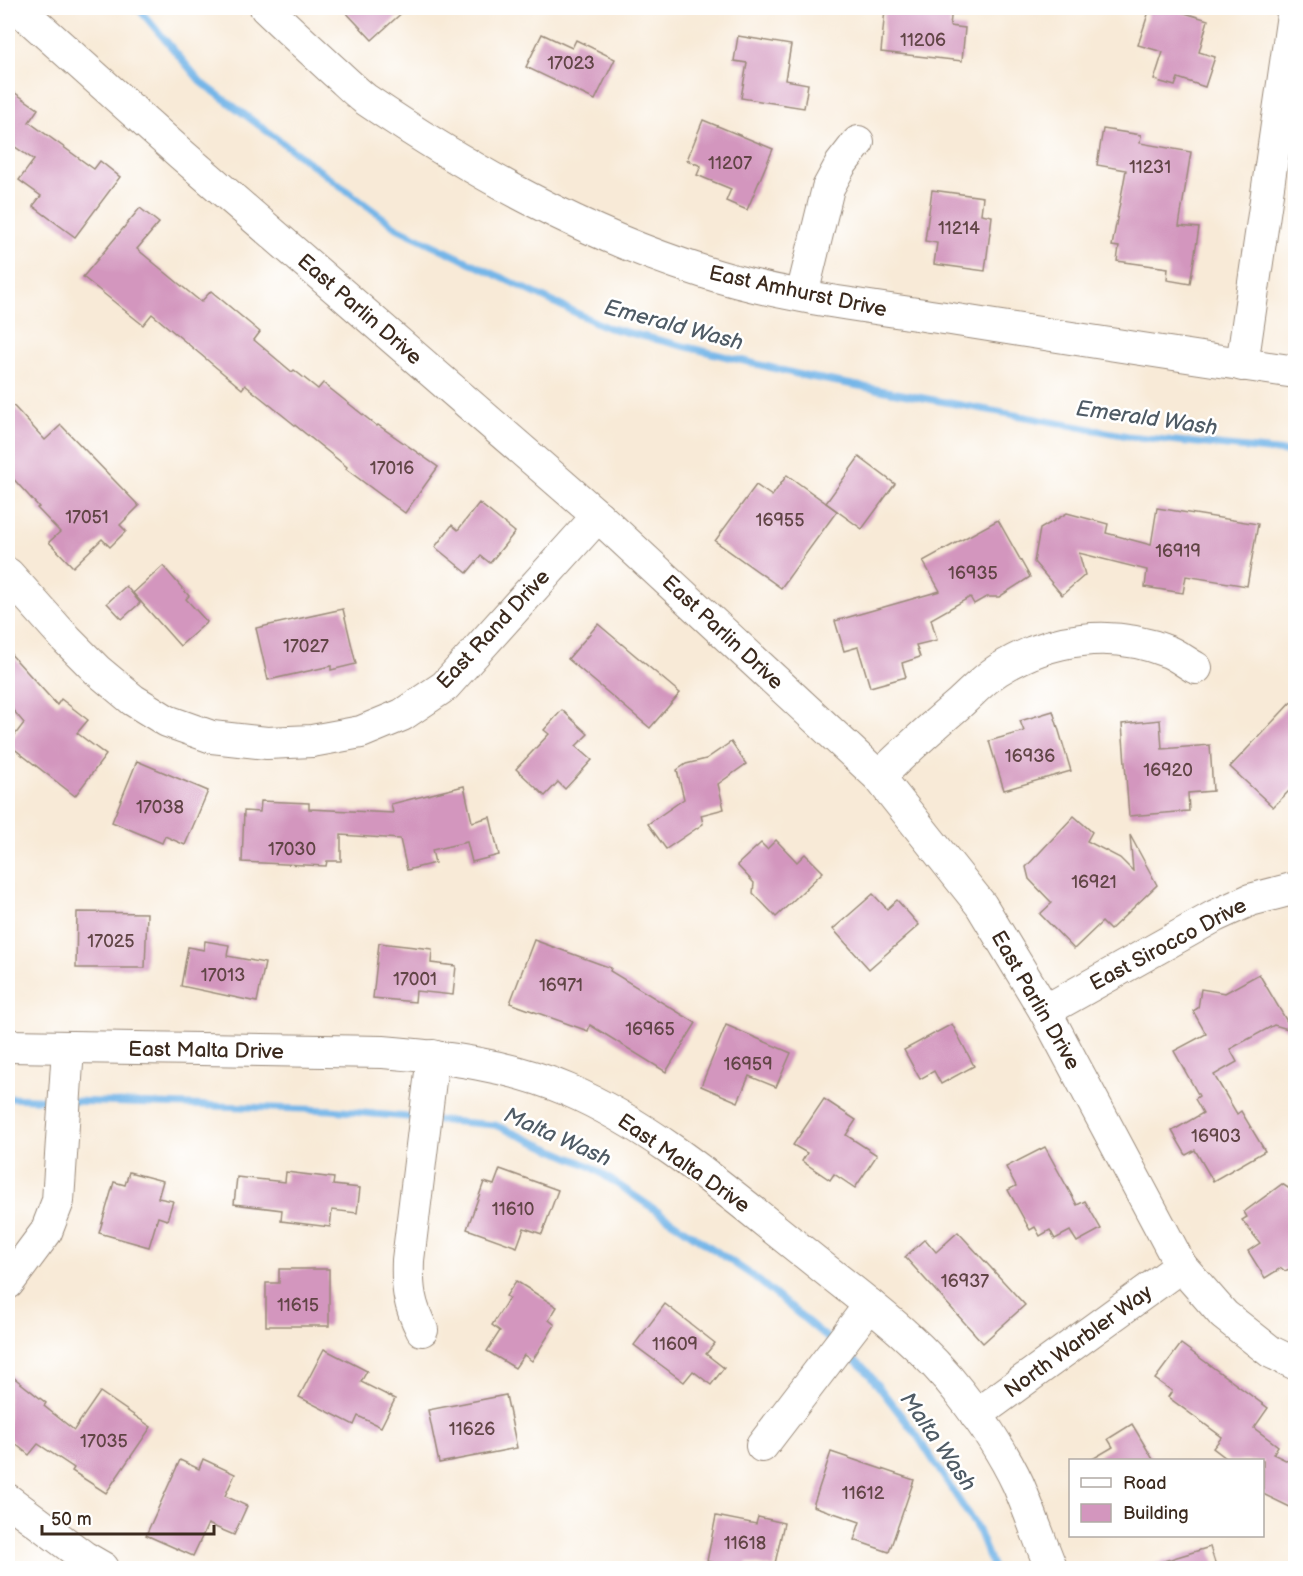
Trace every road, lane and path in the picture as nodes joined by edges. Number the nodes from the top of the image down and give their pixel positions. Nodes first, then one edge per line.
1 (18, 8) edge
2 (266, 8) edge
3 (1294, 8) edge
4 (858, 142) dead end
5 (802, 295) junction
6 (1242, 365) junction
7 (1296, 372) edge
8 (598, 516) junction
9 (8, 574) edge
10 (1197, 668) dead end
11 (879, 777) junction
12 (1296, 888) edge
13 (1045, 1011) junction
14 (8, 1046) edge
15 (68, 1048) junction
16 (433, 1056) junction
17 (1181, 1266) junction
18 (8, 1283) edge
19 (870, 1305) junction
20 (422, 1330) dead end
21 (1296, 1364) edge
22 (975, 1415) junction
23 (762, 1446) dead end
24 (8, 1500) edge
25 (103, 1569) edge
26 (1051, 1569) edge

1 - 8 street, East Parlin Drive
2 - 5 street, East Amhurst Drive
3 - 6 street
4 - 5 street
5 - 6 street, East Amhurst Drive
6 - 7 street, East Amhurst Drive
8 - 9 street, East Rand Drive
8 - 11 street, East Parlin Drive
10 - 11 street
11 - 13 street, East Parlin Drive
12 - 13 street, East Sirocco Drive
13 - 17 street, East Parlin Drive
14 - 15 street, East Malta Drive
15 - 16 street, East Malta Drive
15 - 18 street
16 - 19 street, East Malta Drive
16 - 20 street
17 - 21 street, East Parlin Drive
17 - 22 street, North Warbler Way
19 - 22 street, East Malta Drive
19 - 23 street
22 - 26 street, East Malta Drive
24 - 25 street

